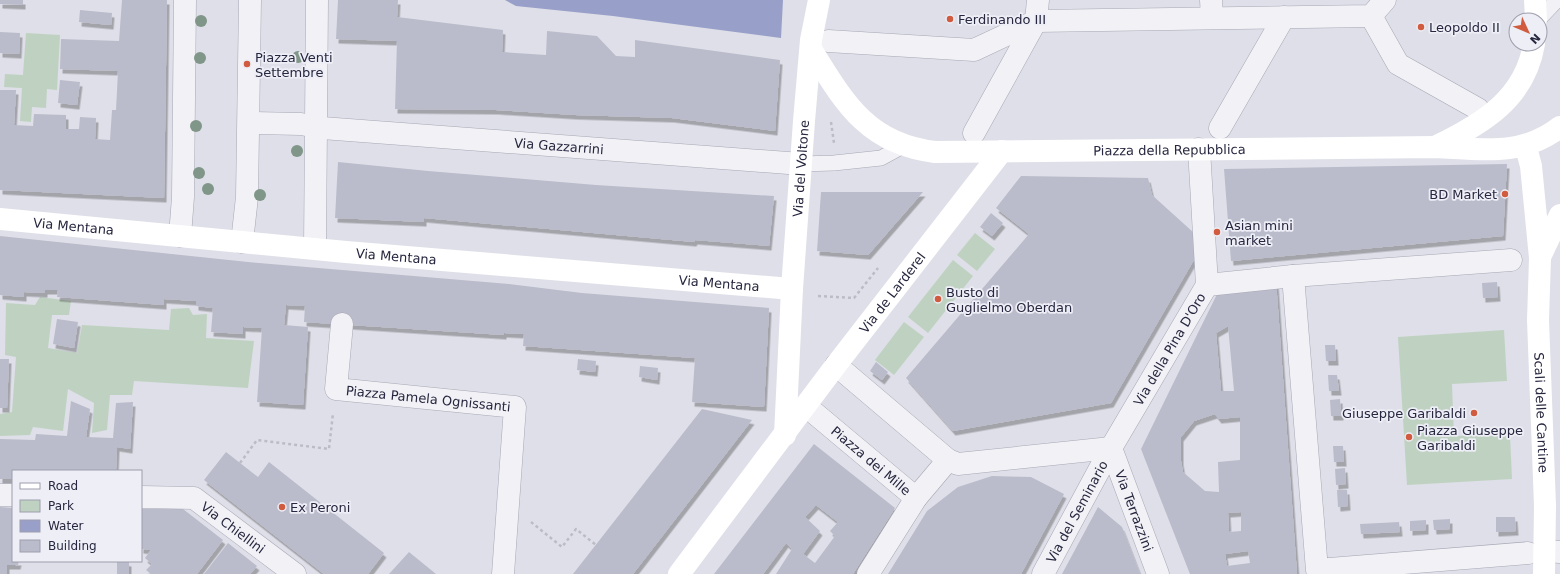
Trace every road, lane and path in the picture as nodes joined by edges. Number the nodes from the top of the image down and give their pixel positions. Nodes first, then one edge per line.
1 (185, 0) edge
2 (250, 0) edge
3 (318, 0) edge
4 (819, 0) edge
5 (1385, 0) edge
6 (1535, 0) edge
7 (1557, 0) edge
8 (1211, 9) edge
9 (1037, 10) edge
10 (1536, 12) edge
11 (1545, 12) edge
12 (1371, 16) junction
13 (1284, 18) junction
14 (819, 45) junction
15 (1533, 52) edge
16 (1478, 109) dead end
17 (831, 122) dead end
18 (249, 123) junction
19 (317, 127) junction
20 (1560, 127) edge
21 (1220, 128) dead end
22 (974, 133) dead end
23 (903, 146) junction
24 (1523, 146) junction
25 (1436, 147) junction
26 (834, 148) dead end
27 (1199, 149) junction
28 (1002, 151) junction
29 (801, 164) junction
30 (1560, 215) edge
31 (0, 219) edge
32 (180, 236) junction
33 (242, 242) junction
34 (315, 248) junction
35 (1540, 258) junction
36 (1511, 260) dead end
37 (1293, 276) junction
38 (1207, 285) junction
39 (792, 289) junction
40 (818, 296) dead end
41 (854, 298) dead end
42 (342, 324) dead end
43 (836, 365) junction
44 (336, 389) junction
45 (806, 406) junction
46 (785, 435) junction
47 (1111, 448) junction
48 (948, 460) junction
49 (240, 463) dead end
50 (0, 495) edge
51 (12, 495) edge
52 (142, 497) edge
53 (916, 498) junction
54 (508, 505) junction
55 (596, 545) dead end
56 (1544, 552) edge
57 (295, 574) edge
58 (504, 574) edge
59 (679, 574) edge
60 (868, 574) edge
61 (1043, 574) edge
62 (1158, 574) edge
63 (1544, 574) edge

1 - 32 street
2 - 18 street
3 - 19 street
4 - 14 main road
5 - 12 street
6 - 10 main road
7 - 11 lane
8 - 9 street
8 - 13 street
9 - 14 street
9 - 22 street
12 - 13 street
12 - 16 street
13 - 21 street, Piazza della Repubblica
14 - 23 main road, Piazza della Repubblica
14 - 29 main road, Via del Voltone
15 - 25 main road, Piazza della Repubblica
17 - 26 path
18 - 19 street
18 - 33 street
19 - 29 street, Via Gazzarrini
19 - 34 street
20 - 24 main road, Piazza della Repubblica
23 - 28 main road, Piazza della Repubblica
23 - 29 lane
24 - 25 main road, Piazza della Repubblica
24 - 35 main road, Scali delle Cantine
25 - 27 main road, Piazza della Repubblica
27 - 28 main road, Piazza della Repubblica
27 - 38 street, Via della Pina D'Oro
28 - 43 main road, Via de Larderel
29 - 39 main road, Via del Voltone
30 - 35 main road
31 - 32 main road, Via Mentana
32 - 33 main road, Via Mentana
33 - 34 main road, Via Mentana
34 - 39 main road, Via Mentana
35 - 56 main road, Scali delle Cantine
36 - 37 street
37 - 38 street
37 - 56 street
38 - 47 street, Via della Pina D'Oro
39 - 46 main road
40 - 41 path
42 - 44 street, Piazza Pamela Ognissanti
43 - 45 main road, Via de Larderel
43 - 48 street
44 - 49 path
44 - 54 street, Piazza Pamela Ognissanti
45 - 46 main road, Via de Larderel
45 - 53 street, Piazza dei Mille
46 - 59 main road, Via de Larderel
47 - 48 street
47 - 61 street, Via del Seminario
47 - 62 street, Via Terrazzini
48 - 53 street, Piazza dei Mille
50 - 51 street
52 - 57 street, Via Chiellini
53 - 60 street
54 - 55 path
54 - 58 street, Piazza Pamela Ognissanti
56 - 63 main road, Scali delle Cantine

